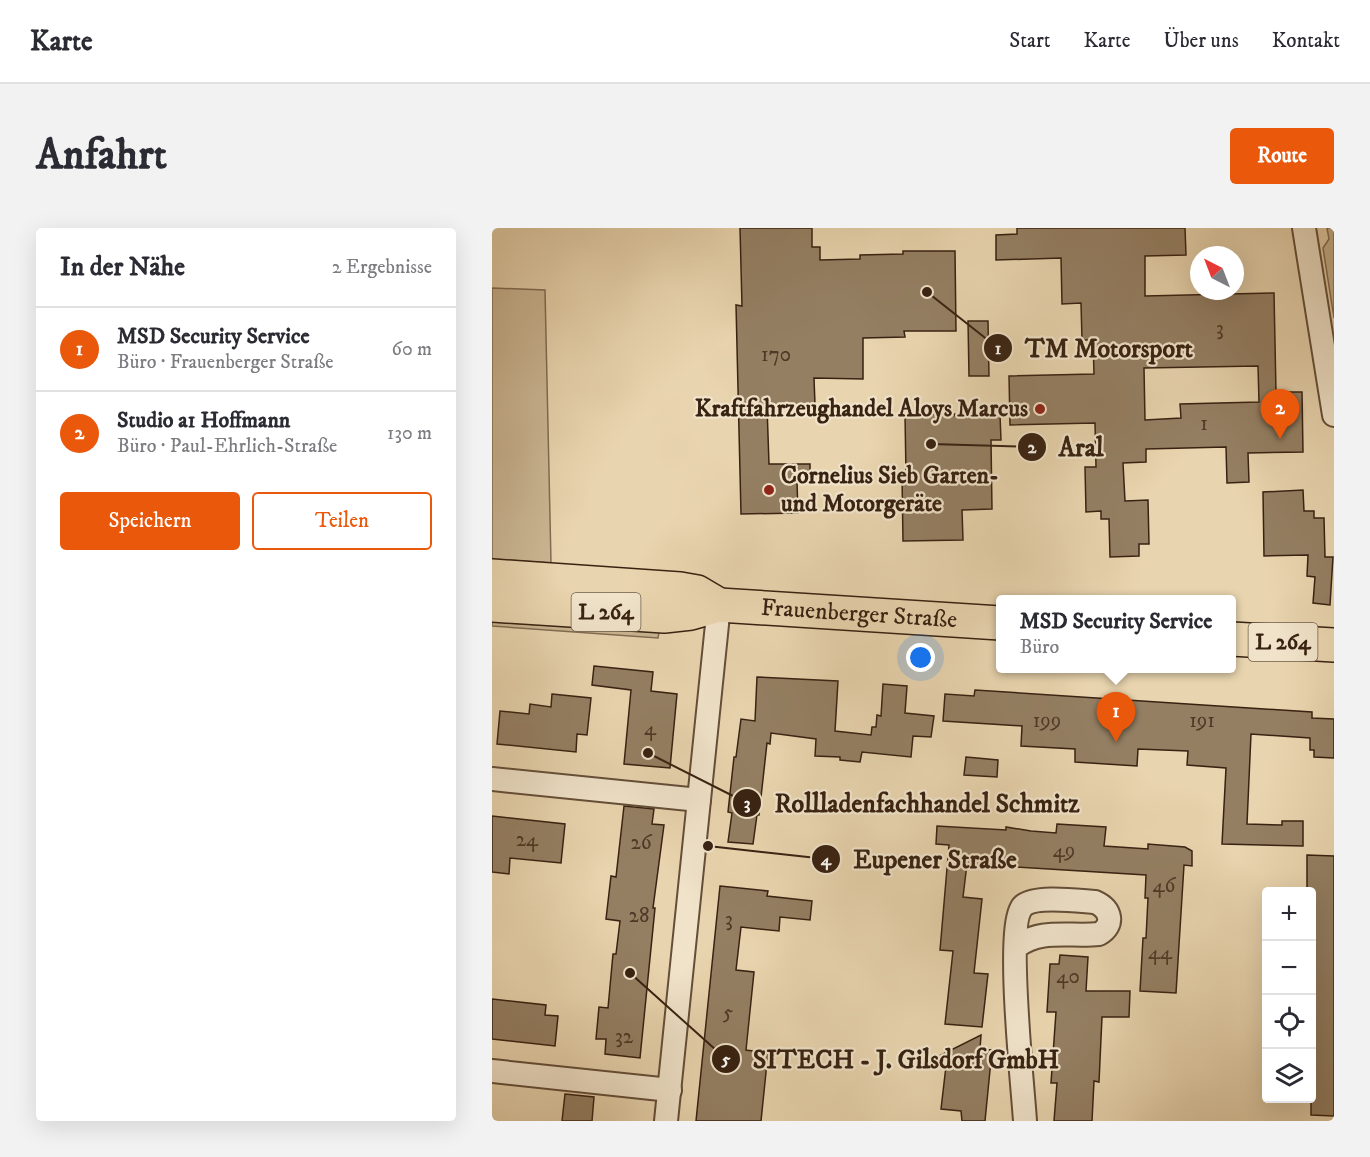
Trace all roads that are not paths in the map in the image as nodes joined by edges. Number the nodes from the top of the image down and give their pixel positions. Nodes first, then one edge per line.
1 (1304, 228) edge
2 (1334, 415) edge
3 (492, 576) edge
4 (492, 605) edge
5 (719, 605) junction
6 (996, 623) edge
7 (1236, 639) edge
8 (1334, 645) edge
9 (492, 779) edge
10 (699, 800) junction
11 (1016, 947) dead end
12 (492, 1071) edge
13 (670, 1090) junction
14 (666, 1121) edge
15 (1025, 1121) edge

1 - 2 street
3 - 5 main road, Frauenberger Straße / L 264
4 - 5 main road, Frauenberger Straße / L 264
5 - 6 main road, Frauenberger Straße / L 264
5 - 10 street
7 - 8 main road, L 264
9 - 10 street
10 - 13 street
11 - 15 street
12 - 13 street
13 - 14 street

